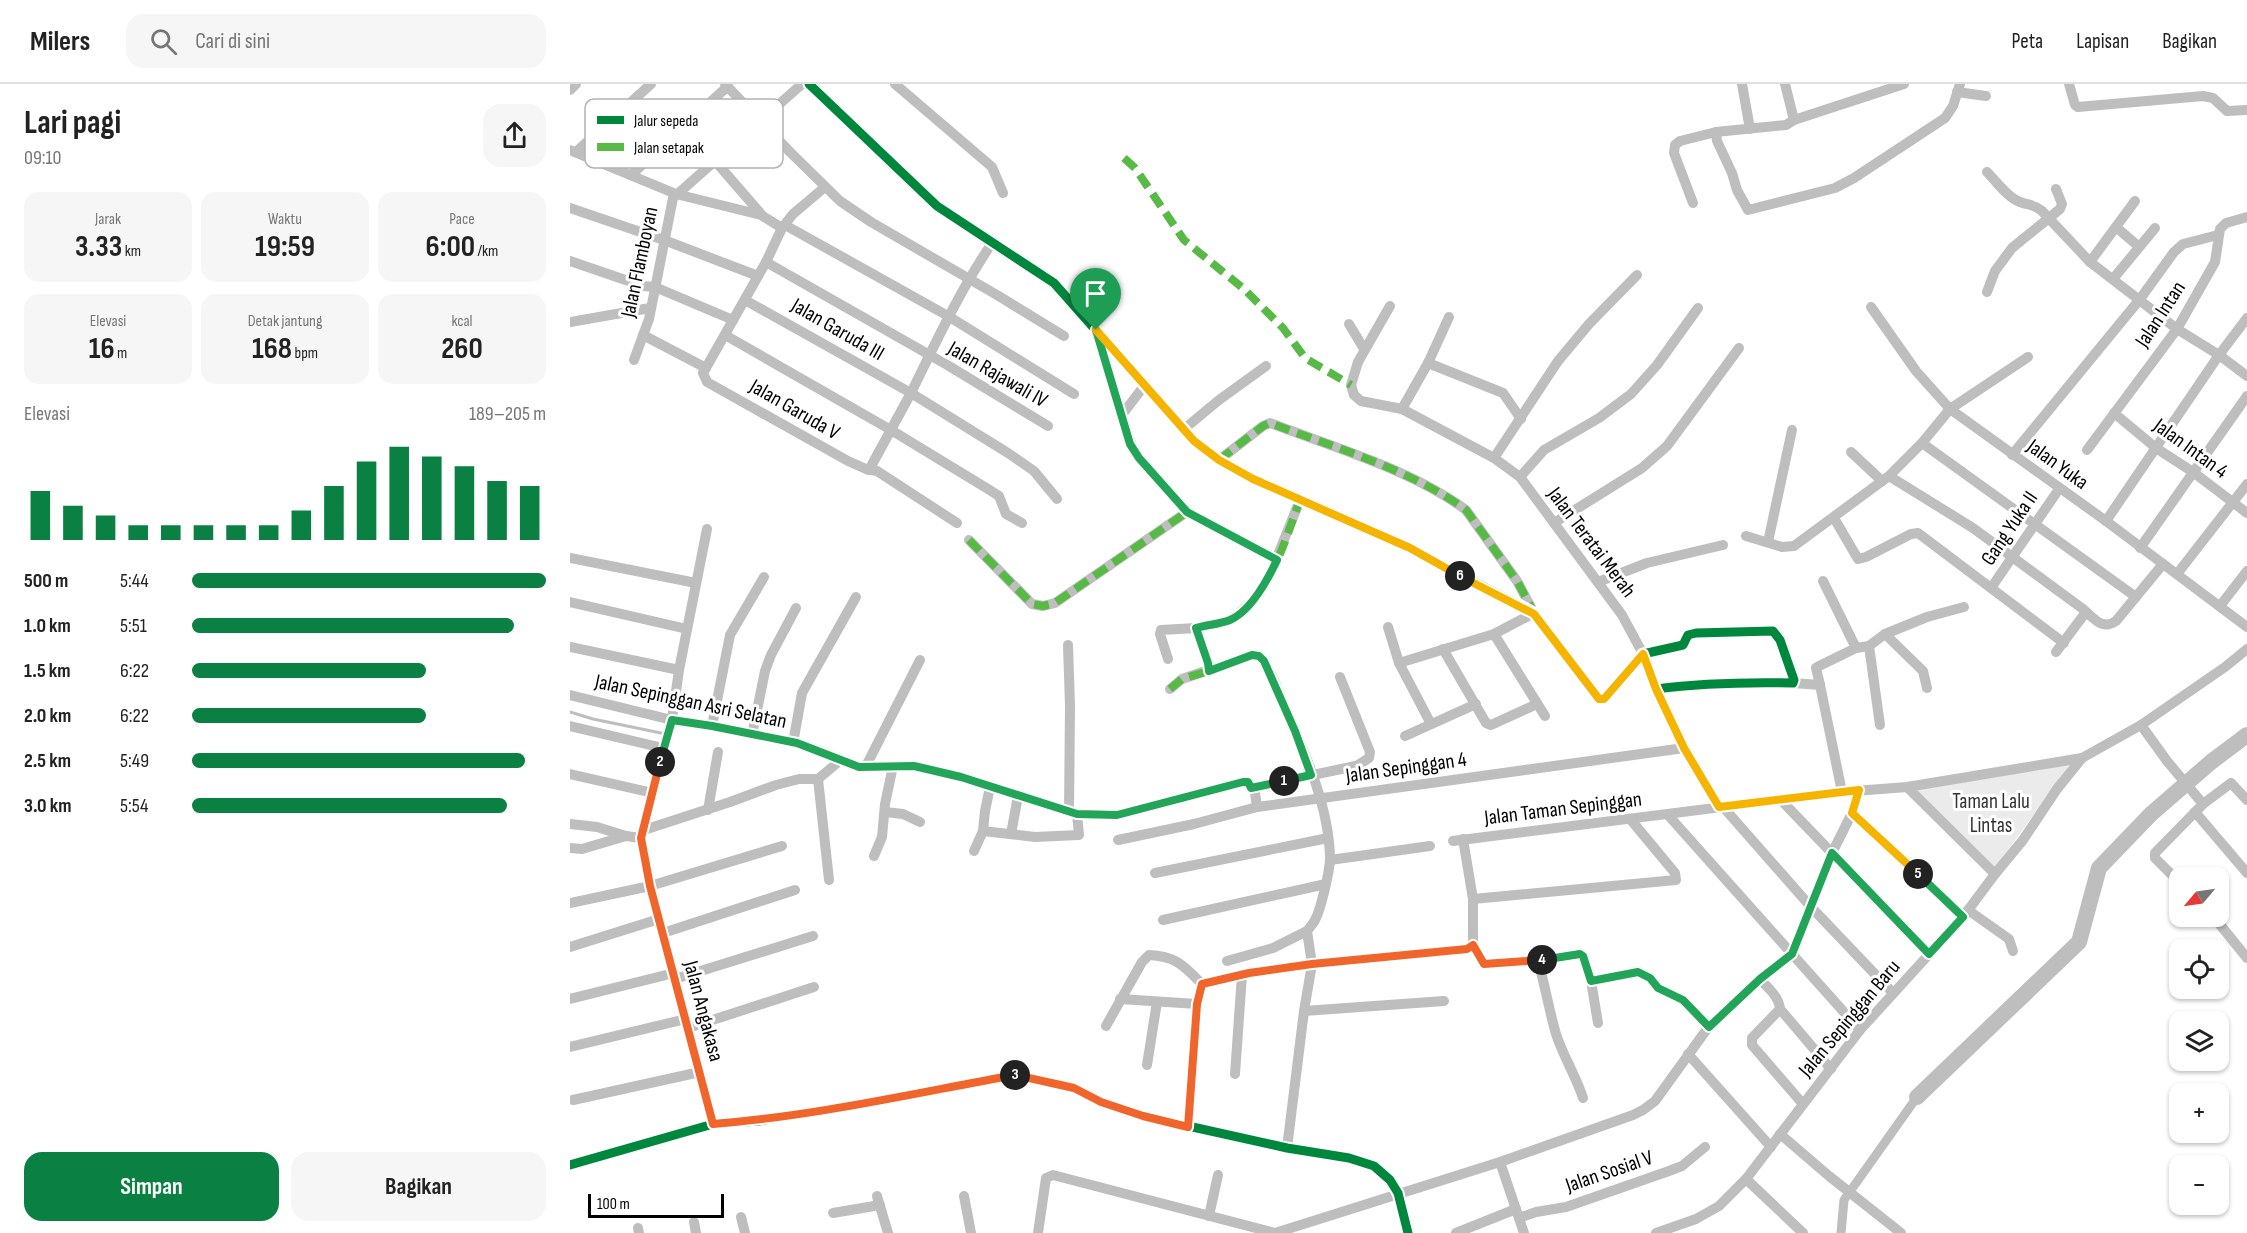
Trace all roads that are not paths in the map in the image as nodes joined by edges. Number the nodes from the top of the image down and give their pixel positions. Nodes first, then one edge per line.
1 (576, 84) edge
2 (651, 84) edge
3 (802, 84) edge
4 (809, 84) edge
5 (895, 84) edge
6 (1742, 84) edge
7 (1785, 84) edge
8 (1904, 84) edge
9 (2069, 84) edge
10 (727, 85) edge
11 (1958, 88) edge
12 (570, 90) edge
13 (1986, 96) dead end
14 (634, 99) edge
15 (712, 99) edge
16 (740, 99) edge
17 (783, 101) edge
18 (2247, 110) edge
19 (1794, 120) junction
20 (1750, 129) junction
21 (1716, 132) junction
22 (585, 141) edge
23 (783, 144) edge
24 (573, 151) edge
25 (614, 168) edge
26 (638, 168) edge
27 (708, 168) edge
28 (721, 168) edge
29 (1987, 172) dead end
30 (631, 175) junction
31 (825, 187) junction
32 (2056, 189) dead end
33 (1003, 193) dead end
34 (676, 194) junction
35 (2134, 201) dead end
36 (1693, 203) dead end
37 (570, 208) edge
38 (761, 215) junction
39 (2247, 217) edge
40 (2049, 219) junction
41 (784, 226) junction
42 (2116, 227) junction
43 (2155, 228) dead end
44 (2219, 232) junction
45 (664, 240) junction
46 (992, 243) junction
47 (2138, 246) junction
48 (570, 261) edge
49 (766, 262) junction
50 (2090, 262) junction
51 (1637, 275) dead end
52 (758, 276) junction
53 (968, 279) junction
54 (2113, 279) junction
55 (655, 287) junction
56 (1987, 292) dead end
57 (2140, 299) junction
58 (745, 300) junction
59 (1390, 306) dead end
60 (1871, 307) dead end
61 (650, 308) junction
62 (1698, 308) dead end
63 (948, 316) junction
64 (1449, 317) dead end
65 (2247, 318) edge
66 (733, 320) junction
67 (570, 322) edge
68 (1349, 324) dead end
69 (2177, 329) junction
70 (1096, 330) junction
71 (643, 335) junction
72 (725, 335) junction
73 (1064, 336) dead end
74 (1738, 348) dead end
75 (1364, 349) junction
76 (2219, 355) junction
77 (928, 356) junction
78 (2028, 357) dead end
79 (634, 360) dead end
80 (1428, 363) junction
81 (1266, 366) dead end
82 (705, 373) junction
83 (2247, 376) edge
84 (1144, 386) junction
85 (910, 393) junction
86 (1074, 394) dead end
87 (2247, 396) edge
88 (1402, 409) junction
89 (1950, 409) junction
90 (2114, 413) junction
91 (1121, 416) junction
92 (1521, 419) junction
93 (1048, 426) dead end
94 (1185, 429) junction
95 (1792, 429) dead end
96 (891, 430) junction
97 (1922, 443) junction
98 (2156, 448) junction
99 (2087, 450) dead end
100 (1851, 452) dead end
101 (2012, 455) junction
102 (1494, 458) junction
103 (1219, 460) junction
104 (869, 470) junction
105 (2193, 472) junction
106 (1520, 477) junction
107 (1885, 478) junction
108 (2247, 484) edge
109 (2059, 489) junction
110 (1057, 499) dead end
111 (1300, 500) junction
112 (2233, 502) junction
113 (1187, 512) junction
114 (2247, 513) edge
115 (1834, 518) junction
116 (2106, 521) junction
117 (1022, 523) dead end
118 (1554, 523) junction
119 (957, 524) dead end
120 (2036, 524) junction
121 (707, 529) dead end
122 (1746, 536) dead end
123 (969, 540) dead end
124 (1768, 542) junction
125 (1723, 545) dead end
126 (2140, 548) junction
127 (2013, 557) junction
128 (570, 558) edge
129 (1277, 560) junction
130 (2163, 564) junction
131 (2247, 571) edge
132 (2177, 574) junction
133 (764, 577) dead end
134 (1823, 581) dead end
135 (1598, 582) junction
136 (696, 583) junction
137 (1991, 588) junction
138 (856, 597) dead end
139 (2136, 597) junction
140 (570, 602) edge
141 (1964, 606) dead end
142 (2220, 606) junction
143 (796, 608) dead end
144 (2085, 612) junction
145 (1534, 614) junction
146 (1388, 627) dead end
147 (2247, 627) edge
148 (687, 628) junction
149 (1196, 628) junction
150 (1494, 634) junction
151 (1885, 634) junction
152 (1068, 645) dead end
153 (1869, 646) junction
154 (570, 647) edge
155 (1856, 648) junction
156 (1443, 649) junction
157 (2247, 649) edge
158 (1643, 654) junction
159 (1168, 658) dead end
160 (920, 660) dead end
161 (1399, 663) junction
162 (679, 670) junction
163 (1209, 671) junction
164 (1340, 677) dead end
165 (1793, 683) junction
166 (1820, 686) junction
167 (1927, 687) dead end
168 (1170, 689) dead end
169 (1656, 689) junction
170 (570, 695) edge
171 (1476, 704) junction
172 (1537, 704) junction
173 (1545, 716) dead end
174 (671, 722) junction
175 (1431, 724) junction
176 (1880, 725) dead end
177 (2141, 725) junction
178 (570, 726) edge
179 (712, 726) junction
180 (752, 735) junction
181 (1405, 736) dead end
182 (793, 743) junction
183 (664, 747) junction
184 (1684, 748) junction
185 (718, 752) dead end
186 (2082, 758) junction
187 (838, 761) junction
188 (893, 766) junction
189 (865, 768) junction
190 (570, 774) edge
191 (1311, 775) junction
192 (819, 778) junction
193 (990, 787) junction
194 (1906, 787) junction
195 (1251, 788) junction
196 (1859, 790) junction
197 (1842, 792) junction
198 (653, 793) junction
199 (1018, 796) junction
200 (1319, 799) junction
201 (1780, 800) junction
202 (2247, 800) edge
203 (2199, 805) junction
204 (1257, 807) junction
205 (1722, 807) junction
206 (885, 809) junction
207 (708, 810) junction
208 (1073, 813) junction
209 (1852, 813) junction
210 (1668, 815) junction
211 (1631, 820) junction
212 (920, 822) dead end
213 (570, 824) edge
214 (983, 831) junction
215 (643, 834) junction
216 (1011, 834) junction
217 (626, 836) junction
218 (1328, 838) junction
219 (1118, 840) dead end
220 (782, 846) dead end
221 (1430, 846) dead end
222 (570, 848) edge
223 (974, 851) dead end
224 (1832, 853) junction
225 (874, 856) dead end
226 (1330, 860) junction
227 (1155, 873) dead end
228 (2169, 873) edge
229 (2247, 873) edge
230 (1995, 874) junction
231 (829, 880) dead end
232 (1326, 884) junction
233 (650, 886) junction
234 (795, 890) dead end
235 (1473, 899) junction
236 (570, 903) edge
237 (1810, 907) junction
238 (1966, 914) junction
239 (659, 919) junction
240 (1163, 921) dead end
241 (2222, 927) edge
242 (663, 933) junction
243 (1307, 933) junction
244 (813, 936) dead end
245 (1473, 945) junction
246 (570, 947) edge
247 (2013, 951) dead end
248 (1792, 954) junction
249 (1929, 954) junction
250 (2247, 958) edge
251 (1227, 961) dead end
252 (1538, 961) junction
253 (1312, 964) junction
254 (1242, 975) junction
255 (674, 976) junction
256 (1760, 979) junction
257 (1591, 981) junction
258 (1202, 984) junction
259 (814, 987) dead end
260 (1893, 993) junction
261 (570, 999) edge
262 (1120, 999) junction
263 (1444, 1001) dead end
264 (1157, 1002) junction
265 (1197, 1004) junction
266 (1780, 1009) junction
267 (1304, 1011) junction
268 (1598, 1023) dead end
269 (687, 1024) junction
270 (1106, 1026) dead end
271 (1709, 1027) junction
272 (1860, 1030) junction
273 (570, 1047) edge
274 (1688, 1054) junction
275 (1147, 1065) dead end
276 (1830, 1069) junction
277 (699, 1072) junction
278 (1235, 1074) dead end
279 (1583, 1098) dead end
280 (573, 1100) dead end
281 (1802, 1103) junction
282 (713, 1124) junction
283 (1188, 1127) junction
284 (1780, 1134) junction
285 (1771, 1146) junction
286 (1705, 1147) dead end
287 (1287, 1148) junction
288 (1500, 1162) junction
289 (570, 1164) edge
290 (1218, 1175) dead end
291 (1746, 1179) junction
292 (1398, 1193) junction
293 (964, 1196) dead end
294 (833, 1213) dead end
295 (1518, 1213) junction
296 (741, 1216) dead end
297 (1209, 1216) junction
298 (745, 1233) edge
299 (888, 1233) edge
300 (971, 1233) edge
301 (1038, 1233) edge
302 (1408, 1233) edge
303 (1456, 1233) edge
304 (1524, 1233) edge
305 (1656, 1233) edge
306 (1803, 1233) edge
307 (1901, 1233) edge

1 - 12 street
2 - 14 street
3 - 17 street, Jalan Flamboyan
4 - 46 street
5 - 33 street
6 - 20 street
7 - 19 street
8 - 19 street
9 - 18 street
10 - 15 street
10 - 16 street
11 - 13 street
11 - 21 street
19 - 20 street
20 - 21 street
21 - 36 street
22 - 24 street
23 - 31 street
25 - 30 street
26 - 30 street
27 - 34 street, Jalan Flamboyan
28 - 38 street
29 - 40 street
30 - 34 street
31 - 41 street
31 - 53 street
32 - 40 street
34 - 38 street
34 - 45 street, Jalan Flamboyan
35 - 42 street
37 - 45 street
38 - 41 street
39 - 44 street
40 - 50 street
40 - 56 street
41 - 49 street
41 - 63 street
42 - 47 street
42 - 50 street
43 - 47 street
44 - 57 street
44 - 69 street, Jalan Intan
45 - 52 street
45 - 55 street, Jalan Flamboyan
46 - 53 street
46 - 70 street
47 - 54 street
48 - 55 street
49 - 52 street
49 - 77 street, Jalan Rajawali IV
50 - 54 street
51 - 92 street
52 - 58 street
53 - 63 street
53 - 73 street
54 - 57 street
55 - 61 street, Jalan Flamboyan
55 - 66 street
57 - 69 street
57 - 101 street
58 - 66 street
58 - 85 street, Jalan Garuda III
59 - 75 street
60 - 89 street, Jalan Yuka
61 - 67 street
61 - 71 street, Jalan Flamboyan
62 - 106 street
63 - 77 street
63 - 86 street
64 - 80 street
65 - 76 street
66 - 72 street
68 - 75 street
69 - 76 street
69 - 90 street, Jalan Intan
70 - 84 street
70 - 91 street
71 - 79 street, Jalan Flamboyan
71 - 82 street, Jalan Garuda V
72 - 82 street
72 - 96 street
74 - 118 street
75 - 88 street, Jalan Teratai Merah
76 - 83 street
76 - 98 street
77 - 85 street
77 - 93 street, Jalan Rajawali IV
78 - 89 street
80 - 88 street
80 - 92 street
81 - 94 street
82 - 104 street, Jalan Garuda V
84 - 91 street
84 - 94 street
85 - 96 street
85 - 110 street, Jalan Garuda III
87 - 105 street
88 - 102 street, Jalan Teratai Merah
89 - 97 street
89 - 101 street, Jalan Yuka
90 - 98 street, Jalan Intan 4
90 - 99 street, Jalan Intan
91 - 113 street
92 - 102 street
94 - 103 street
95 - 124 street
96 - 104 street
96 - 117 street
97 - 107 street
97 - 120 street
98 - 105 street, Jalan Intan 4
98 - 116 street
100 - 107 street
101 - 109 street, Jalan Yuka
102 - 106 street, Jalan Teratai Merah
103 - 111 street
103 - 145 street
104 - 119 street, Jalan Garuda V
105 - 112 street, Jalan Intan 4
105 - 126 street
106 - 118 street, Jalan Teratai Merah
107 - 115 street
107 - 127 street
108 - 112 street
109 - 116 street, Jalan Yuka
109 - 120 street, Gang Yuka II
111 - 129 street
111 - 145 street
112 - 114 street, Jalan Intan 4
112 - 132 street
113 - 123 street
113 - 129 street
115 - 124 street
115 - 137 street
116 - 126 street, Jalan Yuka
118 - 135 street, Jalan Teratai Merah
120 - 127 street, Gang Yuka II
120 - 139 street
121 - 136 street
122 - 124 street
125 - 135 street
126 - 130 street, Jalan Yuka
127 - 137 street, Gang Yuka II
127 - 144 street
128 - 136 street
129 - 149 street
130 - 132 street, Jalan Yuka
130 - 139 street
131 - 142 street
132 - 142 street, Jalan Yuka
133 - 179 street
134 - 155 street
135 - 158 street, Jalan Teratai Merah
136 - 148 street
137 - 144 street
138 - 182 street
139 - 144 street
140 - 148 street
141 - 151 street
142 - 147 street, Jalan Yuka
143 - 180 street
145 - 150 street
145 - 158 street
146 - 161 street
148 - 162 street
149 - 159 street
149 - 163 street
150 - 156 street
150 - 172 street
151 - 153 street
151 - 167 street
152 - 208 street
153 - 155 street
153 - 176 street
154 - 162 street
155 - 166 street
156 - 161 street
156 - 171 street
157 - 177 street, Jalan Sepinggan Baru
158 - 165 street
158 - 169 street, Jalan Teratai Merah
160 - 189 street
161 - 175 street
162 - 174 street
163 - 168 street
163 - 191 street
164 - 191 street
165 - 166 street
165 - 169 street
166 - 197 street
169 - 184 street, Jalan Teratai Merah
170 - 174 street, Jalan Sepinggan Asri Selatan
171 - 172 street
171 - 175 street
172 - 173 street
174 - 179 street, Jalan Sepinggan Asri Selatan
174 - 183 street
175 - 181 street
177 - 186 street, Jalan Sepinggan Baru
177 - 203 street
178 - 183 street
179 - 180 street, Jalan Sepinggan Asri Selatan
180 - 182 street, Jalan Sepinggan Asri Selatan
182 - 187 street, Jalan Sepinggan Asri Selatan
183 - 198 street
184 - 200 street, Jalan Sepinggan 4
184 - 205 street, Jalan Teratai Merah
185 - 207 street
186 - 194 street, Jalan Taman Sepinggan
186 - 230 street, Jalan Sepinggan Baru
187 - 189 street, Jalan Sepinggan Asri Selatan
187 - 192 street
188 - 189 street, Jalan Sepinggan Asri Selatan
188 - 193 street, Jalan Sepinggan Asri Selatan
188 - 206 street
190 - 198 street
191 - 195 street
191 - 200 street
192 - 207 street
192 - 231 street
193 - 199 street, Jalan Sepinggan Asri Selatan
193 - 214 street
194 - 196 street, Jalan Taman Sepinggan
194 - 230 street
195 - 204 street
195 - 208 street, Jalan Sepinggan Asri Selatan
196 - 197 street, Jalan Taman Sepinggan
196 - 209 street
197 - 201 street, Jalan Taman Sepinggan
198 - 215 street
199 - 208 street, Jalan Sepinggan Asri Selatan
199 - 216 street
200 - 204 street, Jalan Sepinggan 4
200 - 218 street
201 - 205 street, Jalan Taman Sepinggan
201 - 224 street
202 - 203 street
203 - 228 street
203 - 229 street
204 - 219 street, Jalan Sepinggan 4
205 - 210 street, Jalan Taman Sepinggan
205 - 237 street, Jalan Teratai Merah
206 - 212 street
206 - 225 street
207 - 215 street
208 - 216 street
209 - 224 street
209 - 238 street
210 - 211 street, Jalan Taman Sepinggan
210 - 248 street
211 - 235 street, Jalan Taman Sepinggan
211 - 235 street
213 - 217 street
214 - 216 street
214 - 223 street
215 - 217 street
215 - 233 street, Jalan Angakasa
217 - 222 street
218 - 226 street
218 - 227 street
220 - 233 street
221 - 226 street
224 - 237 street
224 - 249 street
226 - 232 street
230 - 238 street, Jalan Sepinggan Baru
232 - 240 street
232 - 243 street
233 - 236 street
233 - 239 street, Jalan Angakasa
234 - 242 street
235 - 245 street, Jalan Taman Sepinggan
237 - 248 street
237 - 260 street, Jalan Teratai Merah
238 - 247 street
238 - 249 street, Jalan Sepinggan Baru
239 - 242 street, Jalan Angakasa
239 - 246 street
241 - 250 street
242 - 255 street, Jalan Angakasa
243 - 251 street
243 - 253 street
244 - 255 street
245 - 252 street
245 - 253 street
248 - 256 street
248 - 272 street
249 - 260 street, Jalan Sepinggan Baru
252 - 257 street
252 - 279 street
253 - 254 street
253 - 267 street
254 - 258 street
254 - 278 street
255 - 261 street
255 - 269 street, Jalan Angakasa
256 - 266 street
256 - 271 street
257 - 268 street
257 - 271 street
258 - 262 street
258 - 265 street
259 - 269 street
260 - 272 street, Jalan Sepinggan Baru
262 - 264 street
262 - 270 street
263 - 267 street
264 - 265 street
264 - 275 street
265 - 283 street
266 - 276 street
266 - 281 street
267 - 287 street
269 - 273 street
269 - 277 street, Jalan Angakasa
271 - 274 street
272 - 276 street, Jalan Sepinggan Baru
274 - 285 street
274 - 288 street
276 - 281 street, Jalan Sepinggan Baru
277 - 280 street
277 - 282 street, Jalan Angakasa
281 - 284 street, Jalan Sepinggan Baru
282 - 283 street
282 - 289 street
283 - 287 street
284 - 285 street, Jalan Sepinggan Baru
284 - 307 street
285 - 291 street, Jalan Sepinggan Baru
286 - 295 street, Jalan Sosial V
287 - 292 street
288 - 292 street
288 - 295 street
290 - 297 street
291 - 305 street, Jalan Sepinggan Baru
291 - 306 street
292 - 297 street
292 - 302 street
293 - 300 street
294 - 299 street
295 - 303 street, Jalan Sosial V
295 - 304 street
296 - 298 street
297 - 301 street

